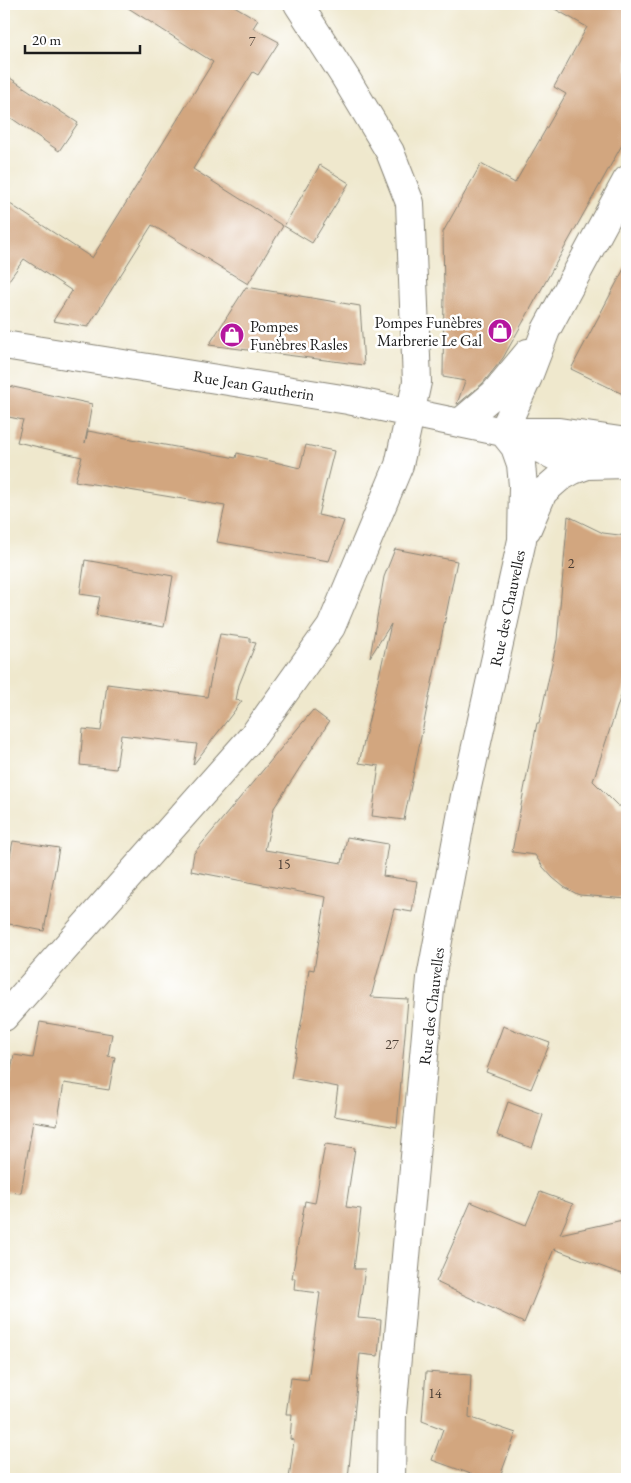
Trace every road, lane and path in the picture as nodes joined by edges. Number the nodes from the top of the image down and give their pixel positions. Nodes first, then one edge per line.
1 (298, 4) edge
2 (627, 180) edge
3 (546, 330) junction
4 (4, 345) edge
5 (410, 412) junction
6 (461, 422) junction
7 (503, 432) junction
8 (627, 442) edge
9 (627, 464) edge
10 (522, 540) junction
11 (4, 1017) edge
12 (391, 1479) edge

1 - 5 street
2 - 3 street
3 - 6 street
3 - 7 street
4 - 5 street, Rue Jean Gautherin
5 - 6 street, Rue Jean Gautherin
5 - 11 street
6 - 7 street, Rue Jean Gautherin
7 - 8 street
7 - 9 street
7 - 10 street, Rue des Chauvelles
9 - 10 street, Rue des Chauvelles
10 - 12 street, Rue des Chauvelles

